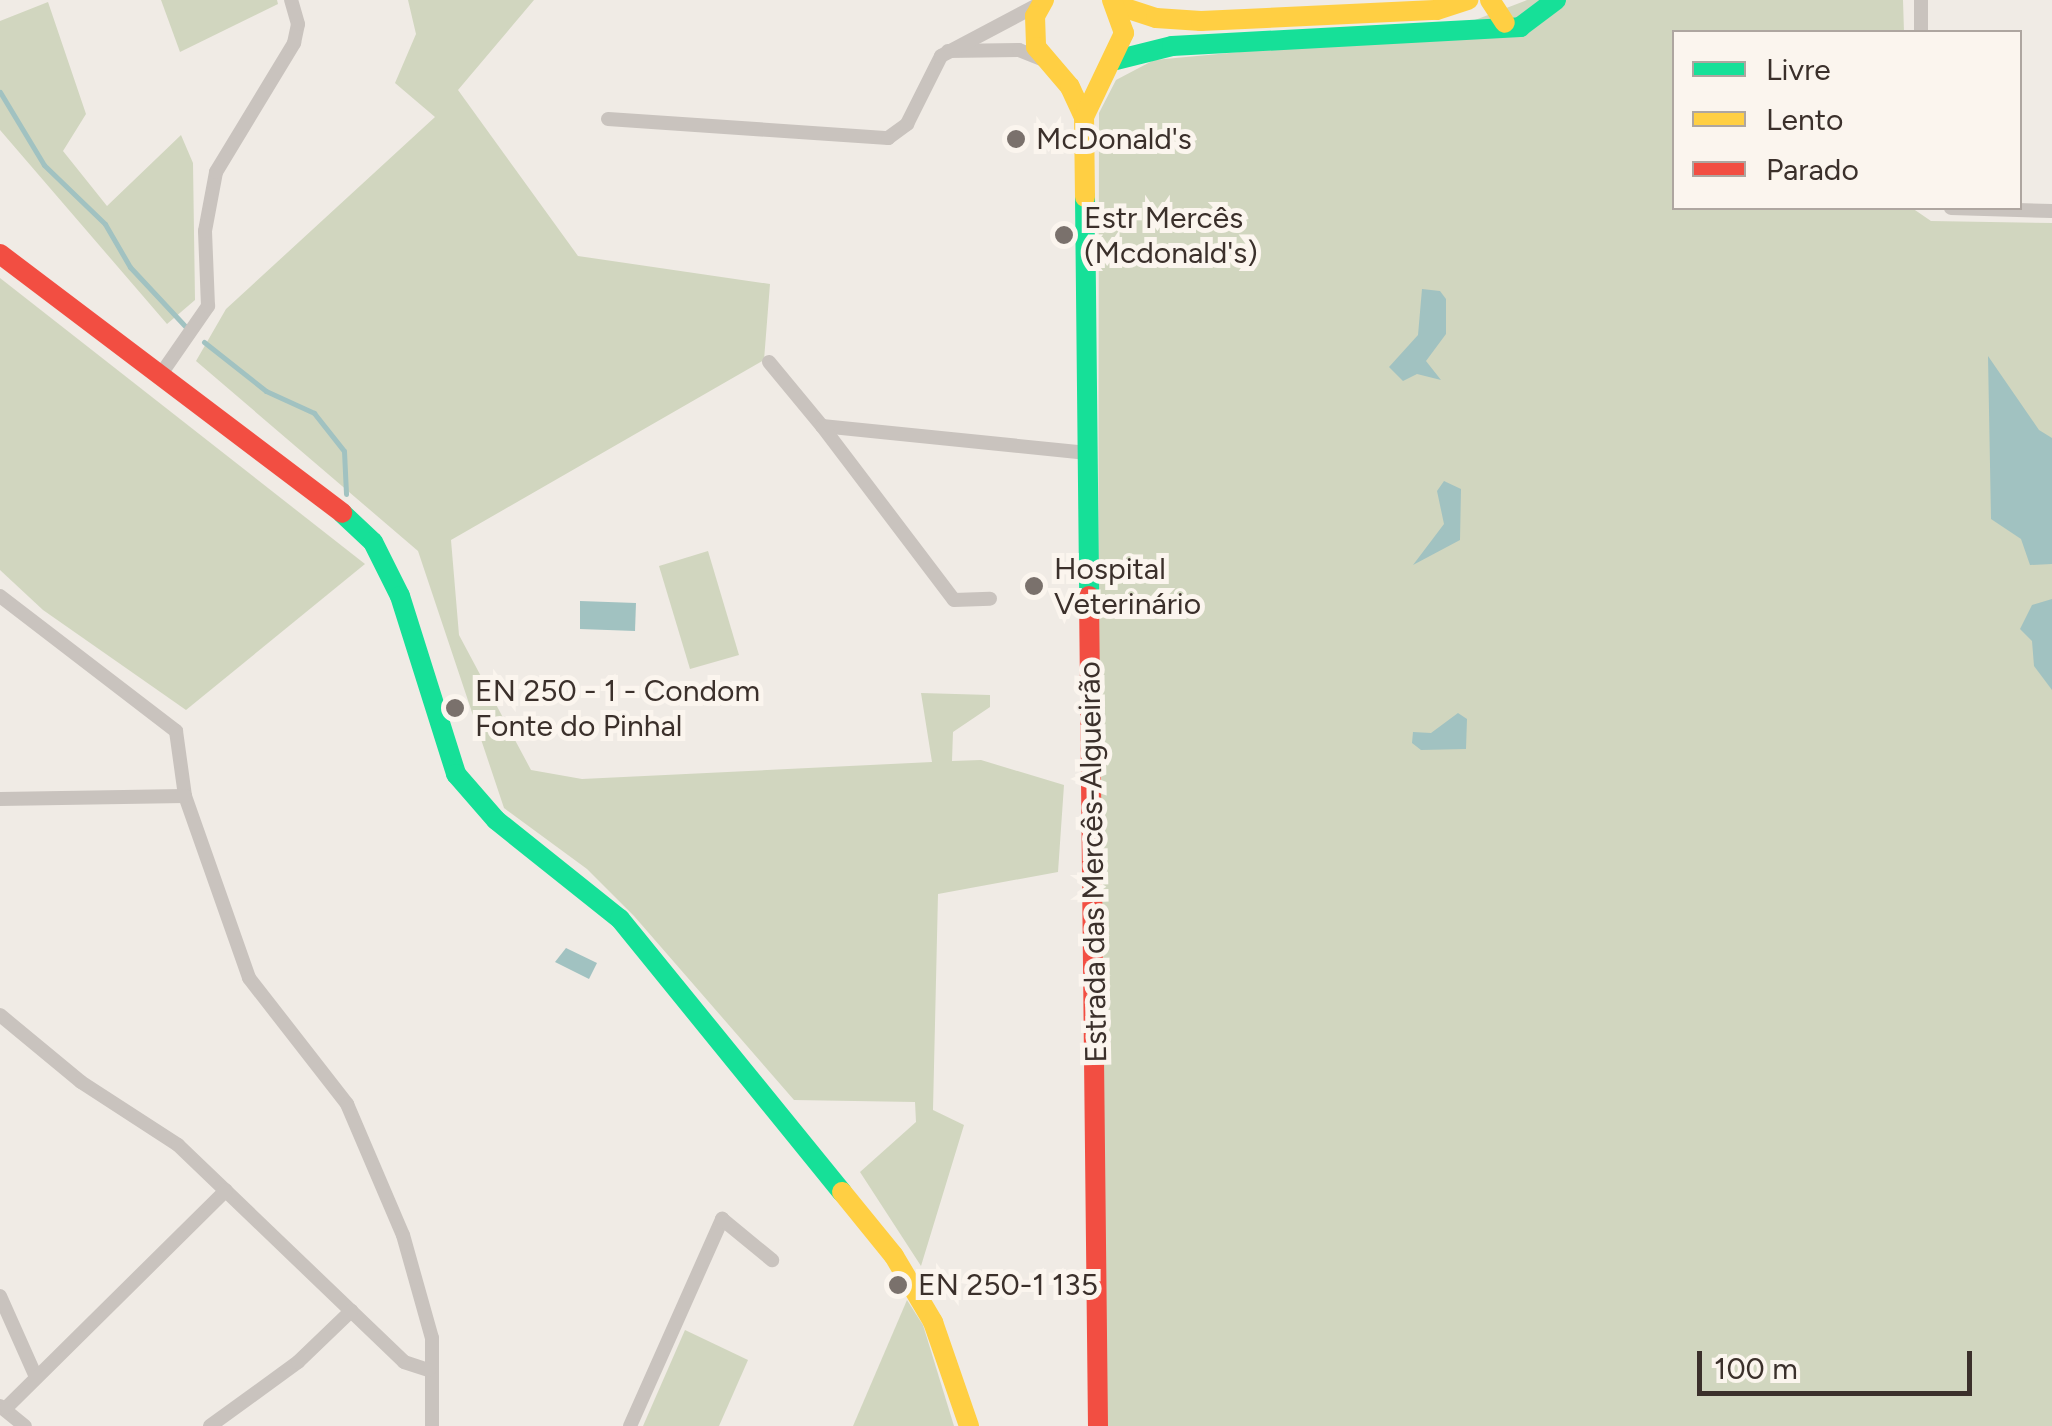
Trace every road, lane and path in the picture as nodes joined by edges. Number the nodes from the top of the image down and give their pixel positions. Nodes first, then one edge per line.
1 (291, 0) edge
2 (1468, 0) edge
3 (1490, 0) edge
4 (1920, 0) edge
5 (1043, 1) edge
6 (1114, 2) edge
7 (1551, 2) edge
8 (1505, 23) junction
9 (1921, 30) edge
10 (947, 52) junction
11 (1109, 63) junction
12 (1050, 65) junction
13 (1084, 117) junction
14 (608, 119) dead end
15 (2018, 210) edge
16 (2052, 211) edge
17 (0, 254) edge
18 (768, 362) dead end
19 (160, 374) junction
20 (822, 426) junction
21 (1088, 454) junction
22 (0, 596) edge
23 (990, 599) dead end
24 (185, 796) junction
25 (0, 799) edge
26 (0, 1015) edge
27 (226, 1190) junction
28 (772, 1260) dead end
29 (0, 1296) edge
30 (351, 1311) junction
31 (429, 1370) junction
32 (36, 1377) junction
33 (4, 1406) edge
34 (25, 1426) edge
35 (210, 1426) edge
36 (432, 1426) edge
37 (630, 1426) edge
38 (969, 1426) edge
39 (1098, 1426) edge

1 - 19 street
2 - 6 street
3 - 8 street
4 - 9 street
5 - 10 street
5 - 12 street
6 - 11 street, Estrada das Mercês-Algueirão
7 - 8 street
8 - 11 street
10 - 12 street
10 - 14 street
11 - 12 street
11 - 13 street, Estrada das Mercês-Algueirão
12 - 13 street
13 - 21 street, Estrada das Mercês-Algueirão
15 - 16 street
17 - 19 street
18 - 20 street
19 - 38 street
20 - 21 street
20 - 23 street
21 - 39 street, Estrada das Mercês-Algueirão
22 - 24 street
24 - 25 street
24 - 31 street
26 - 27 street
27 - 30 street
27 - 32 street
28 - 37 street
29 - 32 street
30 - 31 street
30 - 35 street
31 - 36 street
32 - 33 street
33 - 34 street

